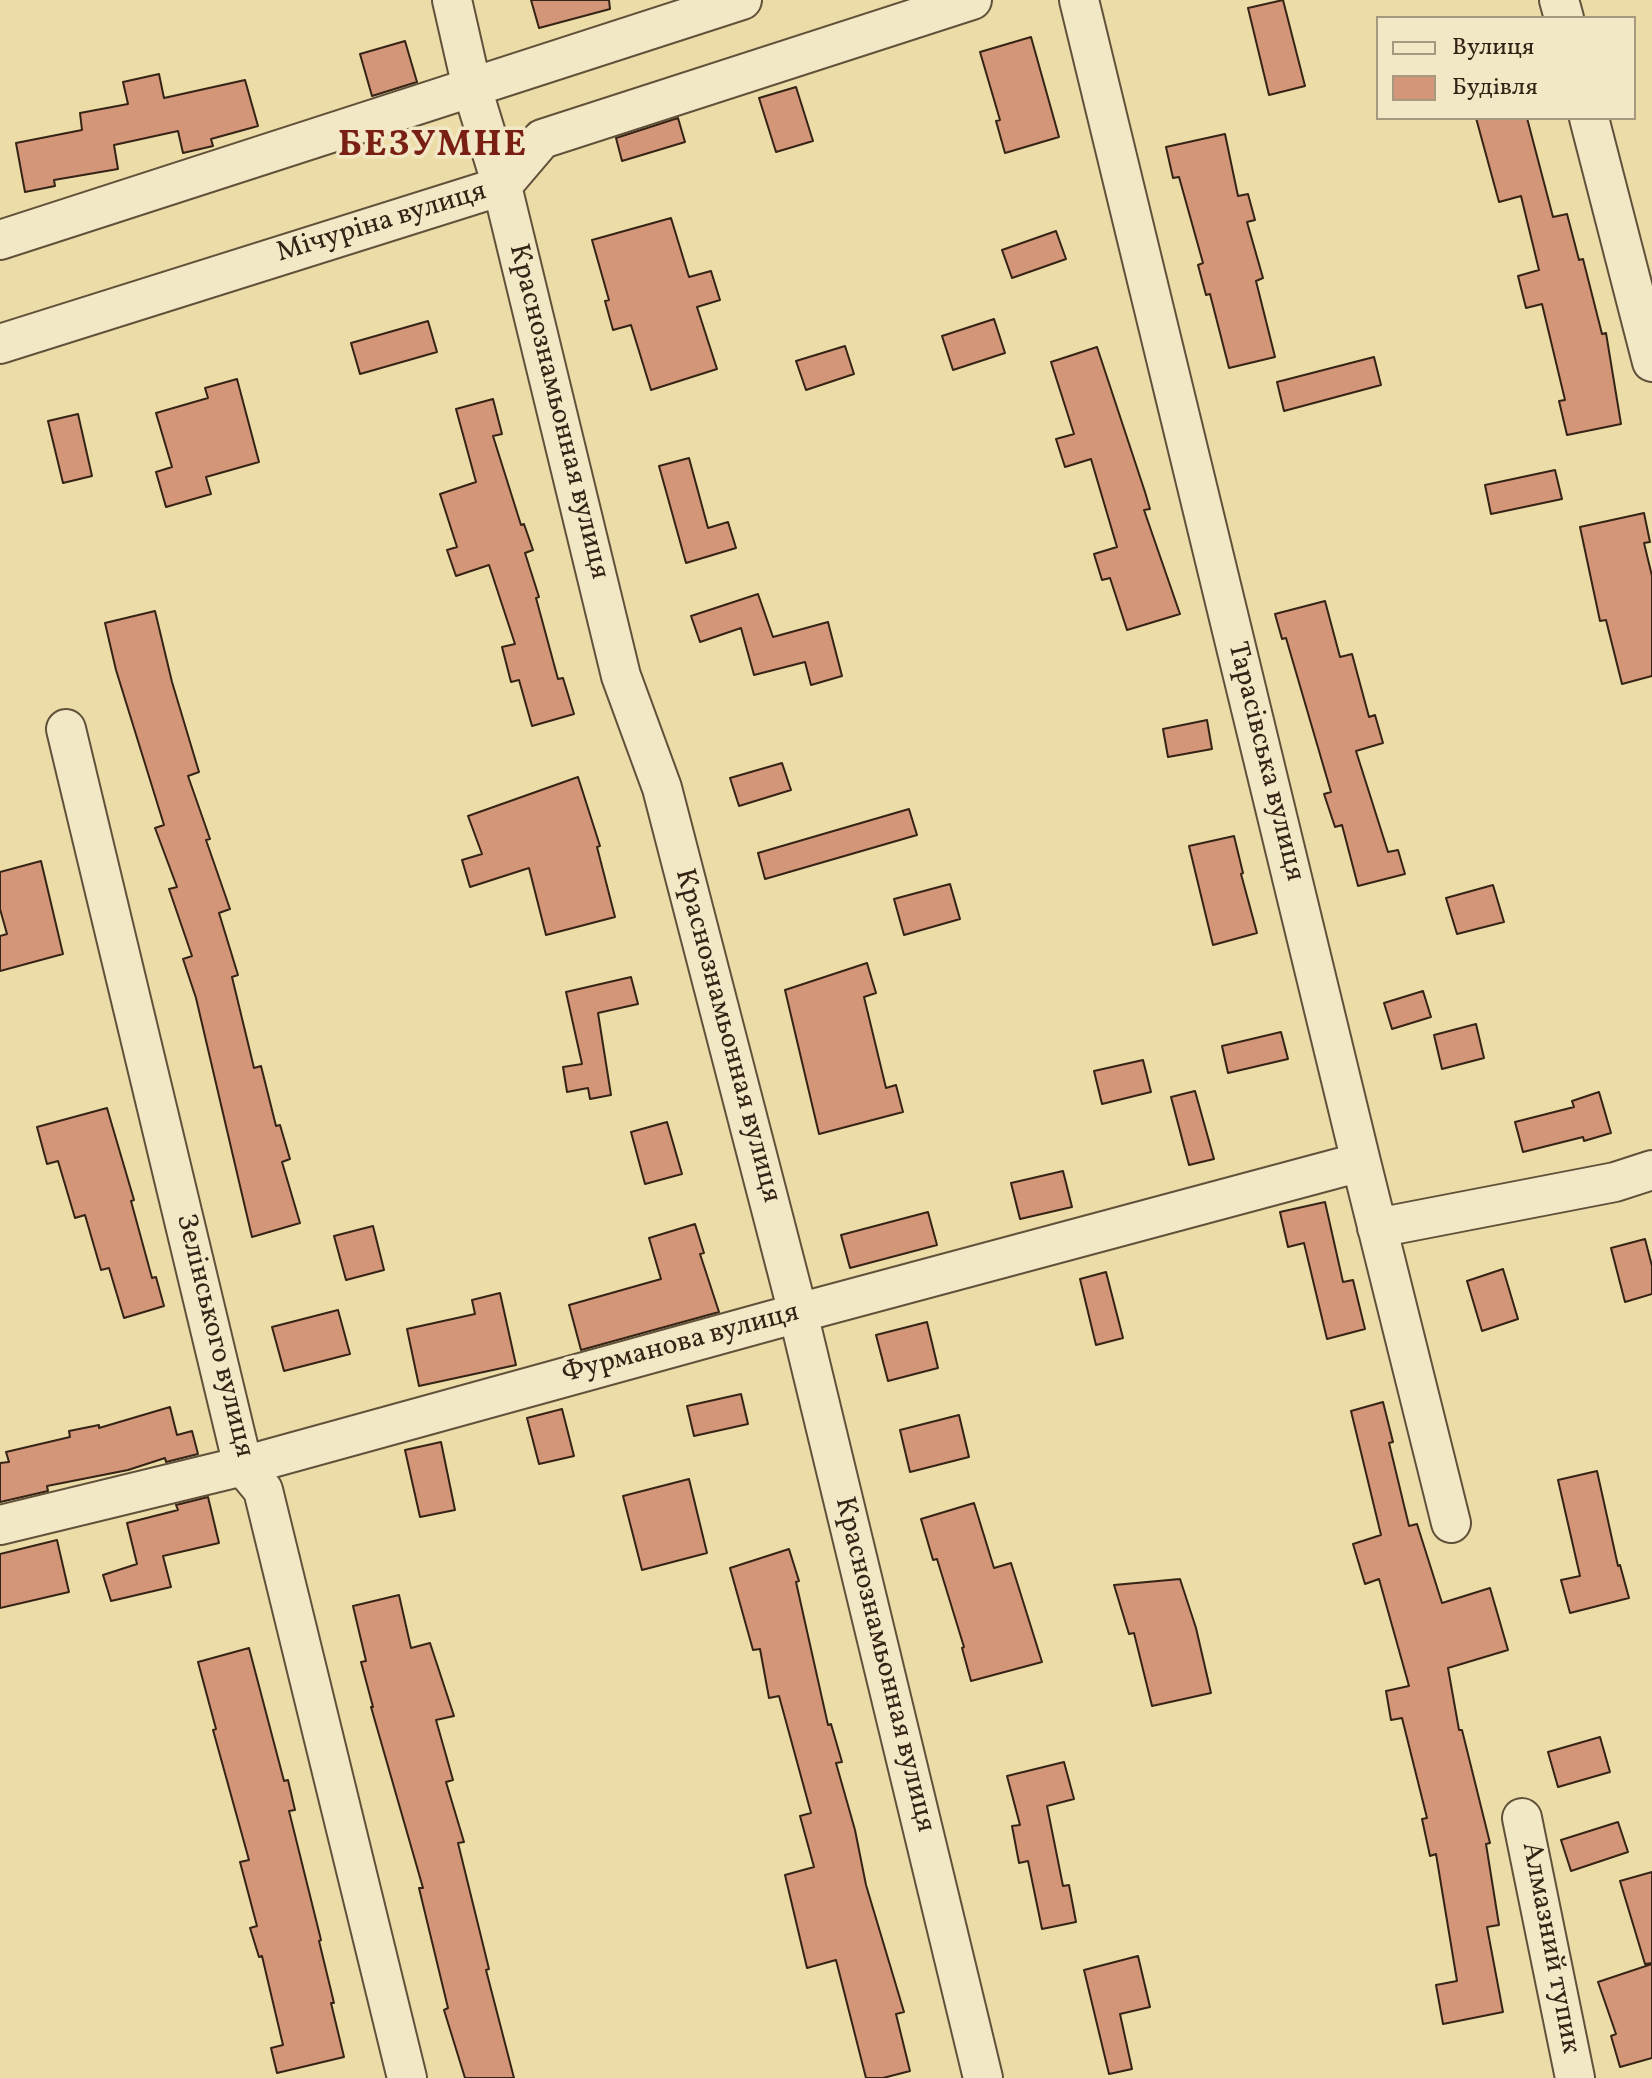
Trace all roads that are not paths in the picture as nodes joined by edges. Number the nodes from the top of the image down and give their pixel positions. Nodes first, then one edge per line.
1 (452, 0) edge
2 (742, 0) edge
3 (972, 0) edge
4 (1079, 0) edge
5 (472, 88) junction
6 (1590, 120) edge
7 (502, 186) junction
8 (0, 240) edge
9 (0, 344) edge
10 (1652, 362) edge
11 (66, 729) dead end
12 (1361, 1162) junction
13 (1652, 1170) edge
14 (1377, 1228) junction
15 (798, 1313) junction
16 (243, 1466) junction
17 (1451, 1523) dead end
18 (0, 1525) edge
19 (1522, 1818) dead end
20 (407, 2078) edge
21 (983, 2078) edge
22 (1575, 2078) edge

1 - 5 street, Краснознамьонная вулиця
2 - 5 street
3 - 7 street, Мічуріна вулиця
4 - 12 street, Тарасівська вулиця
5 - 7 street, Краснознамьонная вулиця
5 - 8 street
6 - 10 street
7 - 9 street, Мічуріна вулиця
7 - 15 street, Краснознамьонная вулиця
11 - 16 street, Зелінського вулиця
12 - 14 street, Тарасівська вулиця
12 - 15 street, Фурманова вулиця
13 - 14 street
14 - 17 street, Тарасівська вулиця
15 - 16 street, Фурманова вулиця
15 - 21 street, Краснознамьонная вулиця
16 - 18 street, Фурманова вулиця
16 - 20 street, Зелінського вулиця
19 - 22 street, Алмазний тупик

